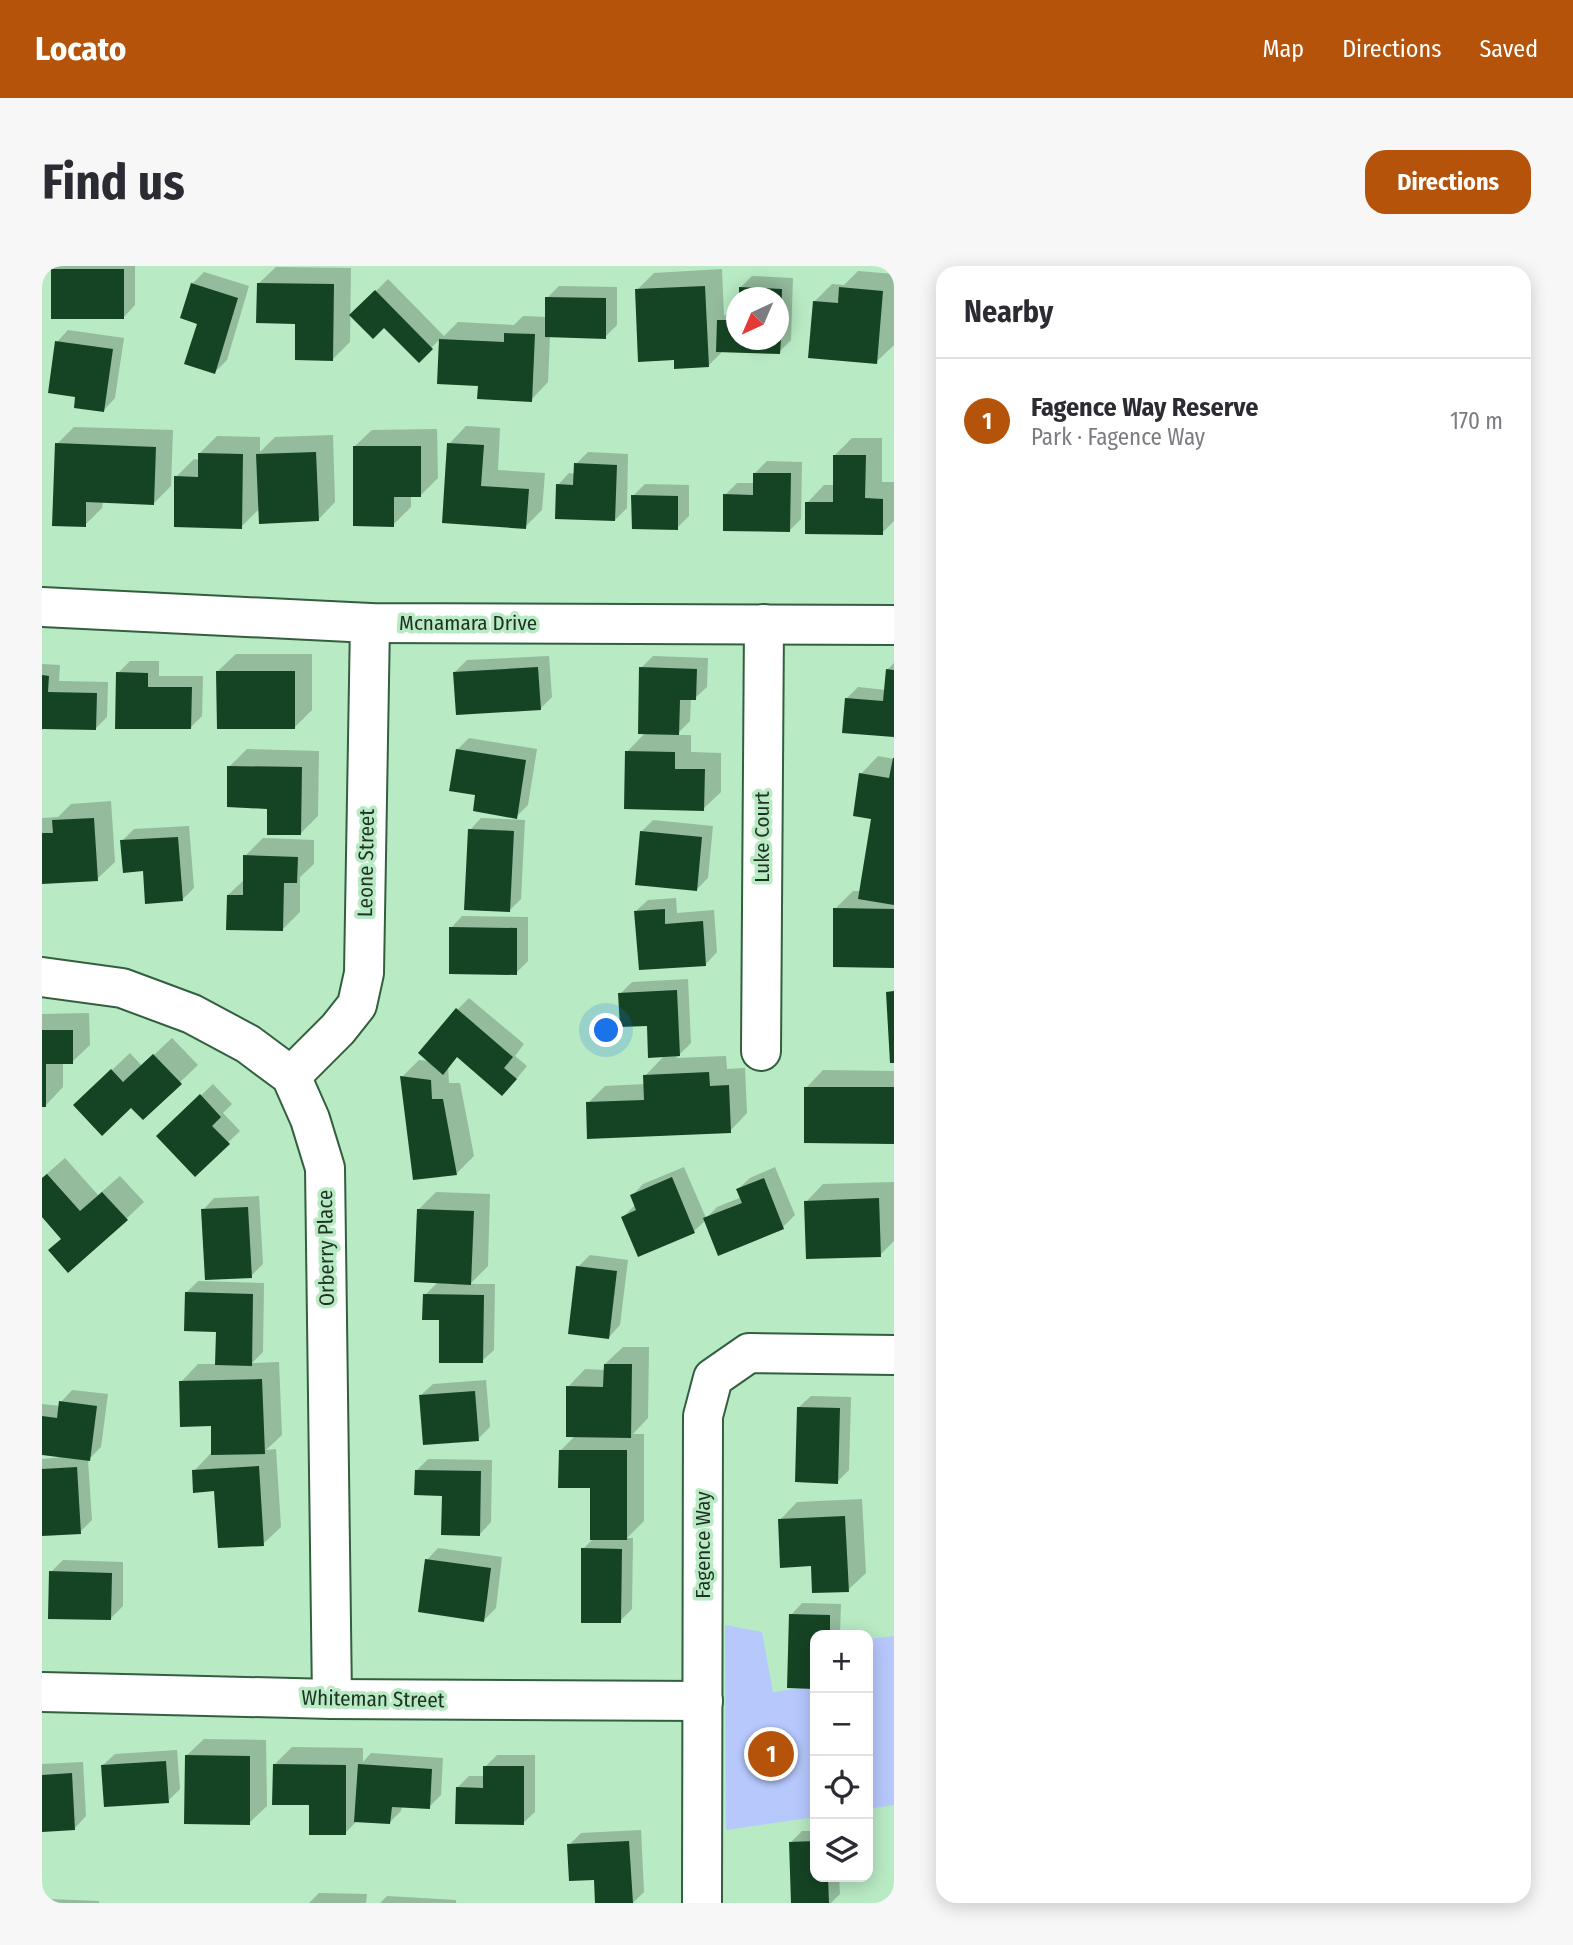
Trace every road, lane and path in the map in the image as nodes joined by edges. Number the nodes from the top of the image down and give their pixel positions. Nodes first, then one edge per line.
1 (42, 607) edge
2 (370, 623) junction
3 (764, 624) junction
4 (894, 625) edge
5 (42, 977) edge
6 (761, 1051) dead end
7 (291, 1076) junction
8 (894, 1355) edge
9 (42, 1692) edge
10 (332, 1699) junction
11 (704, 1701) junction
12 (702, 1903) edge

1 - 2 street, Mcnamara Drive
2 - 3 street, Mcnamara Drive
2 - 7 street, Leone Street
3 - 4 street, Mcnamara Drive
3 - 6 street, Luke Court
5 - 7 street
7 - 10 street, Orberry Place
8 - 11 street, Fagence Way
9 - 10 street, Whiteman Street
10 - 11 street, Whiteman Street
11 - 12 street, Fagence Way

